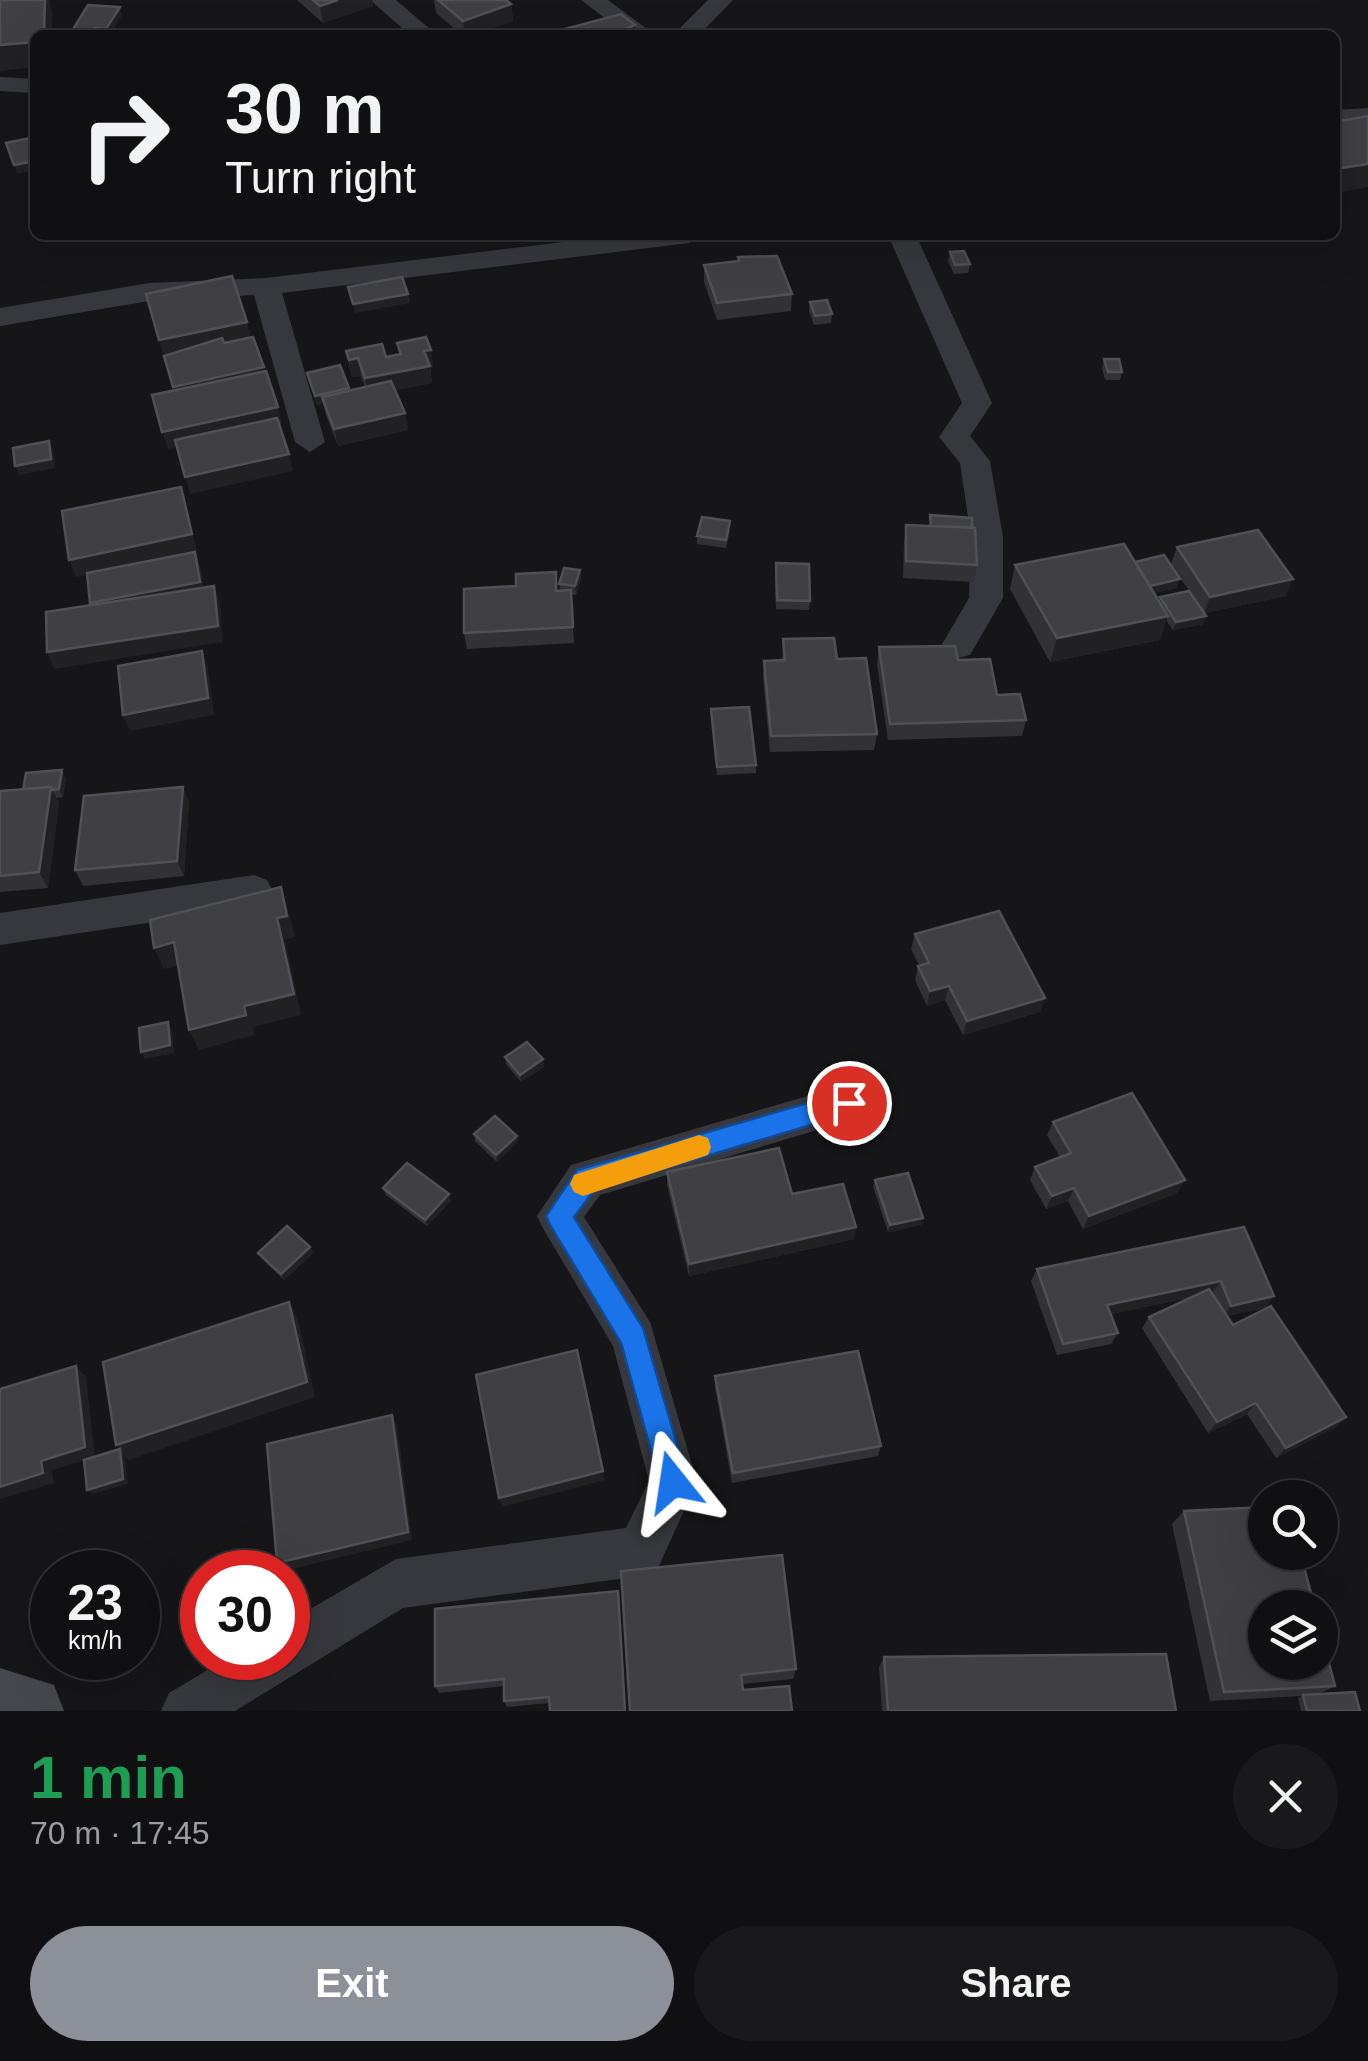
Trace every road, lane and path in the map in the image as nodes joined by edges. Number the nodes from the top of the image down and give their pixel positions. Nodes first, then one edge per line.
1 (382, 0) edge
2 (593, 0) edge
3 (721, 0) edge
4 (419, 30) edge
5 (636, 30) edge
6 (691, 30) edge
7 (0, 84) edge
8 (30, 86) edge
9 (1368, 116) edge
10 (1340, 118) edge
11 (648, 240) edge
12 (904, 240) edge
13 (266, 286) junction
14 (0, 317) edge
15 (310, 442) dead end
16 (958, 646) edge
17 (254, 891) edge
18 (0, 929) edge
19 (849, 1103) dead end
20 (310, 1637) edge
21 (238, 1680) edge
22 (0, 1704) edge
23 (28, 1711) edge
24 (187, 1711) edge

1 - 4 street
2 - 5 street
3 - 6 street
7 - 8 street
9 - 10 street
11 - 13 street
12 - 16 street
13 - 14 street
13 - 15 street
17 - 18 street
19 - 20 street
21 - 24 street
22 - 23 main road

